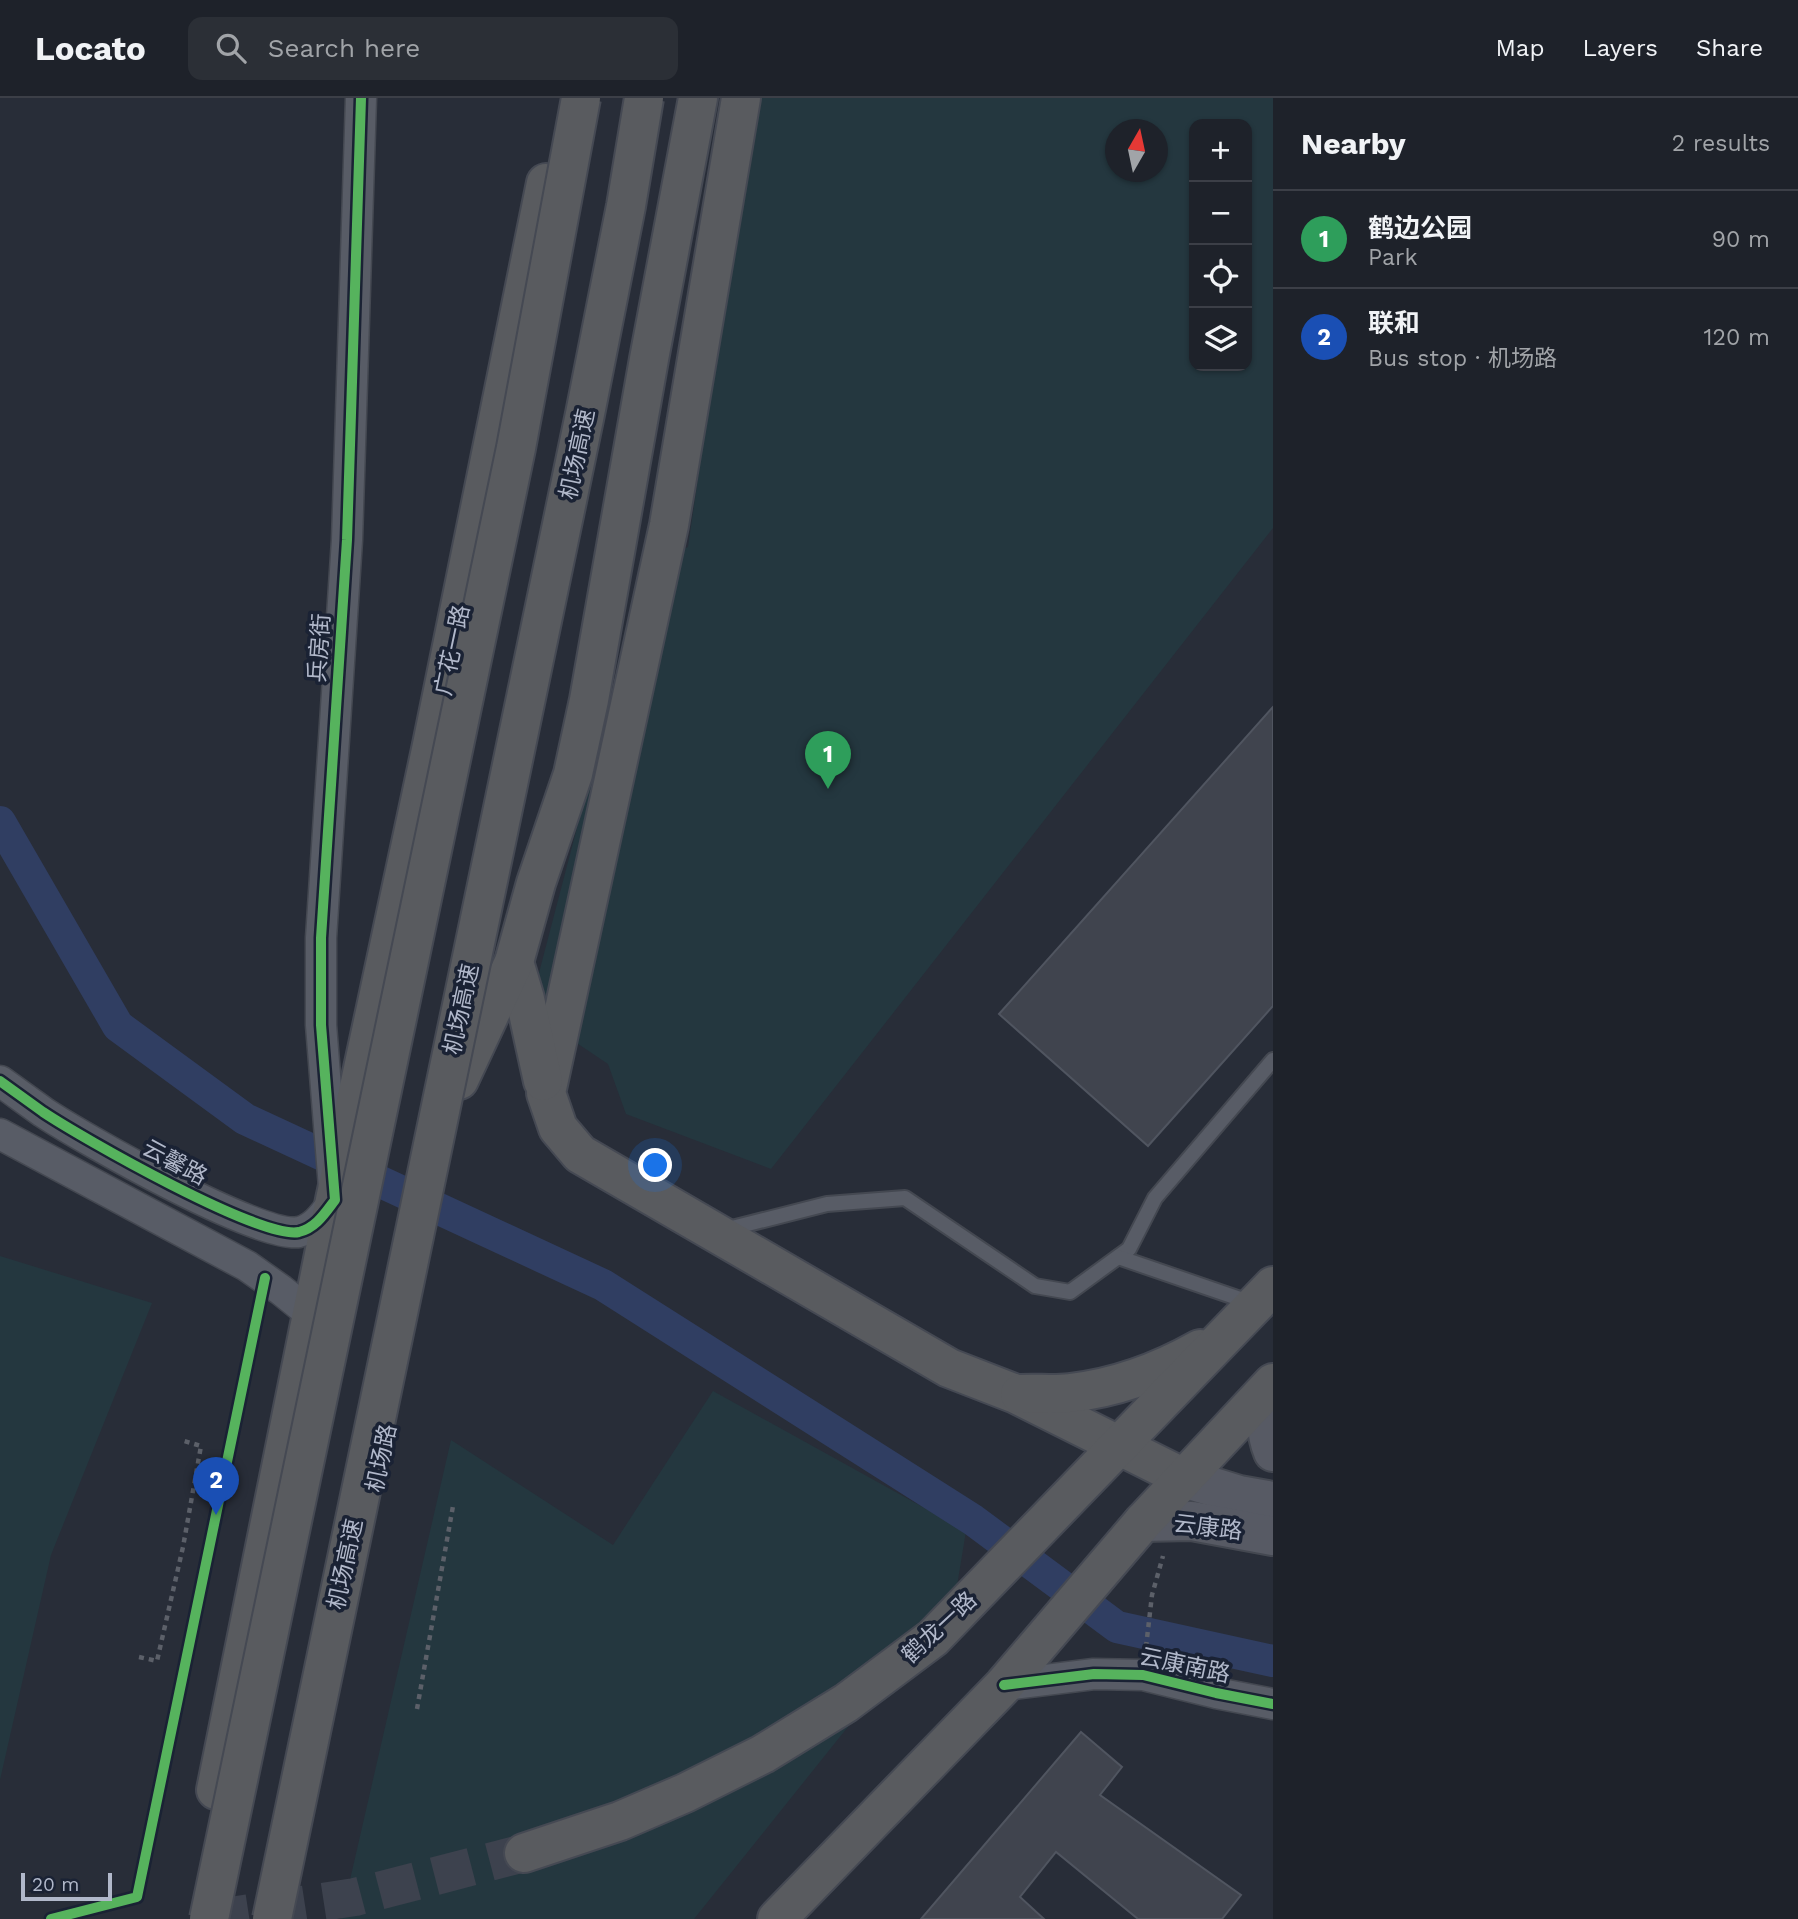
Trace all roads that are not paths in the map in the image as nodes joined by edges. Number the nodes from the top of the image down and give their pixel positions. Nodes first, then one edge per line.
1 (361, 98) edge
2 (562, 98) edge
3 (581, 98) edge
4 (644, 98) edge
5 (662, 98) edge
6 (698, 98) edge
7 (741, 98) edge
8 (514, 962) junction
9 (1273, 1060) edge
10 (459, 1080) junction
11 (0, 1081) edge
12 (546, 1093) junction
13 (341, 1095) junction
14 (0, 1134) edge
15 (335, 1199) junction
16 (716, 1232) junction
17 (1118, 1257) junction
18 (1256, 1304) edge
19 (312, 1315) junction
20 (1273, 1383) edge
21 (1016, 1394) junction
22 (1273, 1396) edge
23 (1118, 1446) junction
24 (1273, 1452) edge
25 (1184, 1478) junction
26 (1273, 1501) edge
27 (1143, 1522) junction
28 (1273, 1536) edge
29 (1004, 1685) junction
30 (1273, 1704) edge
31 (524, 1853) tunnel mouth
32 (190, 1919) edge
33 (209, 1919) edge
34 (272, 1919) edge
35 (286, 1919) edge
36 (776, 1919) edge

1 - 13 street, 兵房街
2 - 13 highway, 广花一路
3 - 33 highway, bridge
4 - 34 highway, 机场高速, bridge
5 - 10 highway
6 - 8 highway
7 - 12 highway
8 - 10 highway
8 - 12 highway
9 - 17 lane
10 - 35 highway, 机场路
11 - 15 street, 云馨路
12 - 16 highway
13 - 15 highway, 广花一路
14 - 19 street
15 - 19 highway
16 - 17 lane
16 - 21 highway
17 - 18 lane
18 - 21 highway
18 - 23 highway, 鹤龙一路
19 - 32 highway
20 - 25 highway
21 - 23 highway
22 - 24 street
23 - 25 highway
23 - 31 highway, 鹤龙一路
25 - 26 street, 云康路
25 - 27 highway
27 - 28 street, 云康路
27 - 29 highway
29 - 30 street, 云康南路
29 - 36 highway

